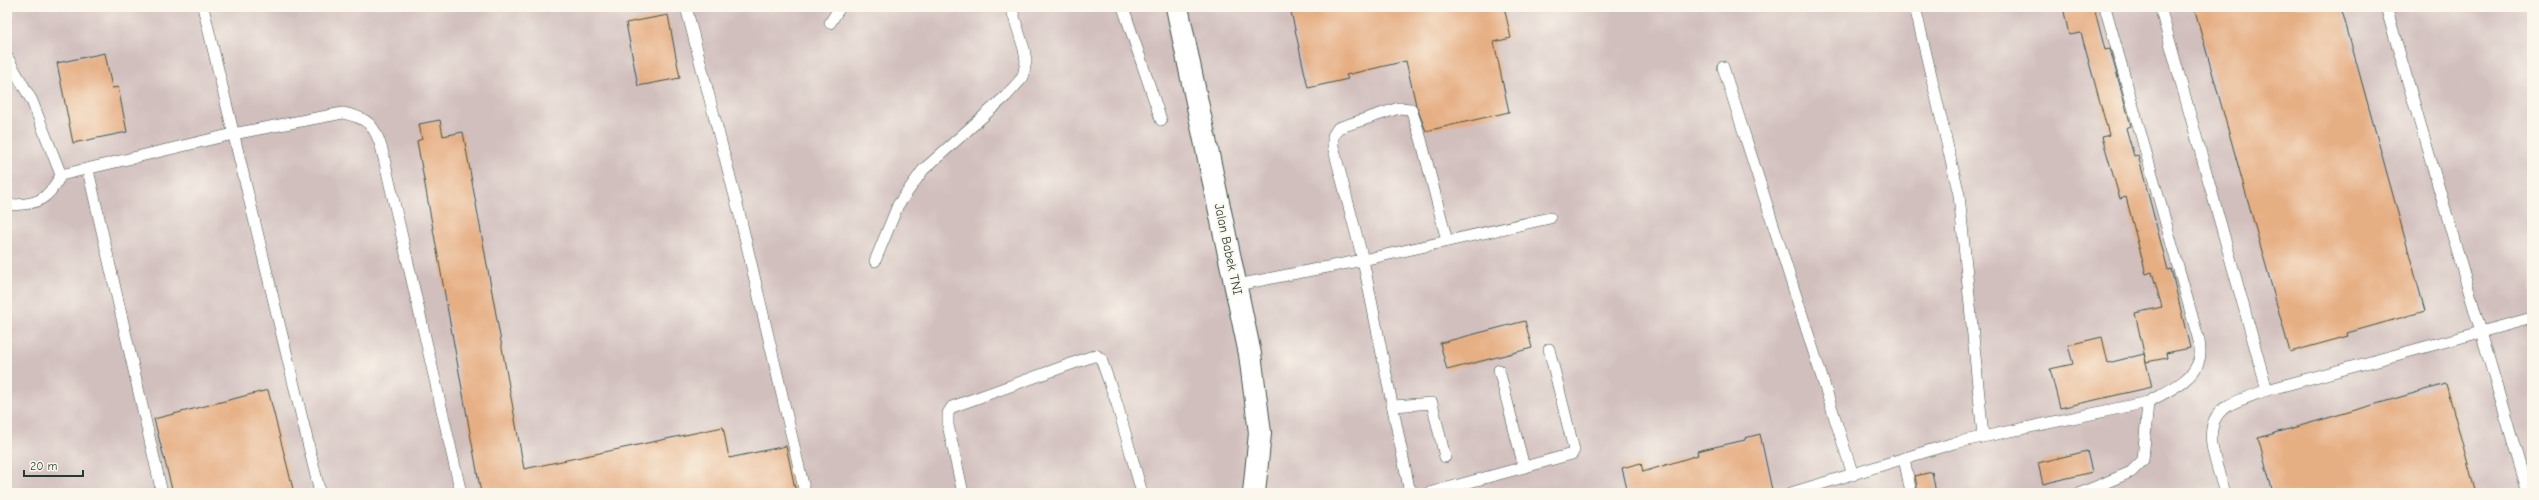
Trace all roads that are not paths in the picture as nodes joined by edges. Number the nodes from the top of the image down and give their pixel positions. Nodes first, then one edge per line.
1 (203, 7) edge
2 (686, 7) edge
3 (840, 7) edge
4 (1011, 7) edge
5 (1123, 7) edge
6 (1177, 7) edge
7 (1915, 7) edge
8 (2105, 7) edge
9 (2160, 7) edge
10 (2386, 7) edge
11 (830, 23) dead end
12 (7, 57) edge
13 (1723, 67) dead end
14 (1161, 120) dead end
15 (234, 134) junction
16 (88, 170) junction
17 (61, 175) junction
18 (7, 205) edge
19 (1550, 218) dead end
20 (1446, 241) junction
21 (1363, 260) junction
22 (875, 261) dead end
23 (1237, 285) junction
24 (2532, 318) edge
25 (2480, 332) junction
26 (1549, 348) dead end
27 (1500, 370) dead end
28 (2267, 390) junction
29 (2148, 402) junction
30 (1394, 406) junction
31 (1983, 436) junction
32 (1445, 457) dead end
33 (1904, 458) junction
34 (1524, 467) junction
35 (1853, 475) junction
36 (162, 493) edge
37 (320, 493) edge
38 (460, 493) edge
39 (805, 493) edge
40 (963, 493) edge
41 (1142, 493) edge
42 (1249, 493) edge
43 (1254, 493) edge
44 (1414, 493) edge
45 (1429, 493) edge
46 (1791, 493) edge
47 (1911, 493) edge
48 (2081, 493) edge
49 (2225, 493) edge
50 (2528, 493) edge

1 - 15 lane
2 - 39 lane
3 - 11 lane
4 - 22 lane
5 - 14 lane
6 - 23 street, Jalan Babek TNI
7 - 31 lane
8 - 29 lane
9 - 28 lane
10 - 25 lane
12 - 17 lane
13 - 35 lane
15 - 16 lane
15 - 37 lane
15 - 38 lane
16 - 17 lane
16 - 36 lane
17 - 18 lane
19 - 20 lane
20 - 21 lane
20 - 21 lane
21 - 23 lane
21 - 30 lane
23 - 43 street, Jalan Babek TNI
24 - 25 lane
25 - 28 lane
25 - 50 lane
26 - 34 lane
27 - 34 lane
28 - 49 lane
29 - 31 lane
29 - 48 lane
30 - 32 lane
30 - 44 lane
31 - 33 lane
33 - 35 lane
33 - 47 lane
34 - 45 lane
35 - 46 lane
40 - 41 lane
42 - 43 lane

